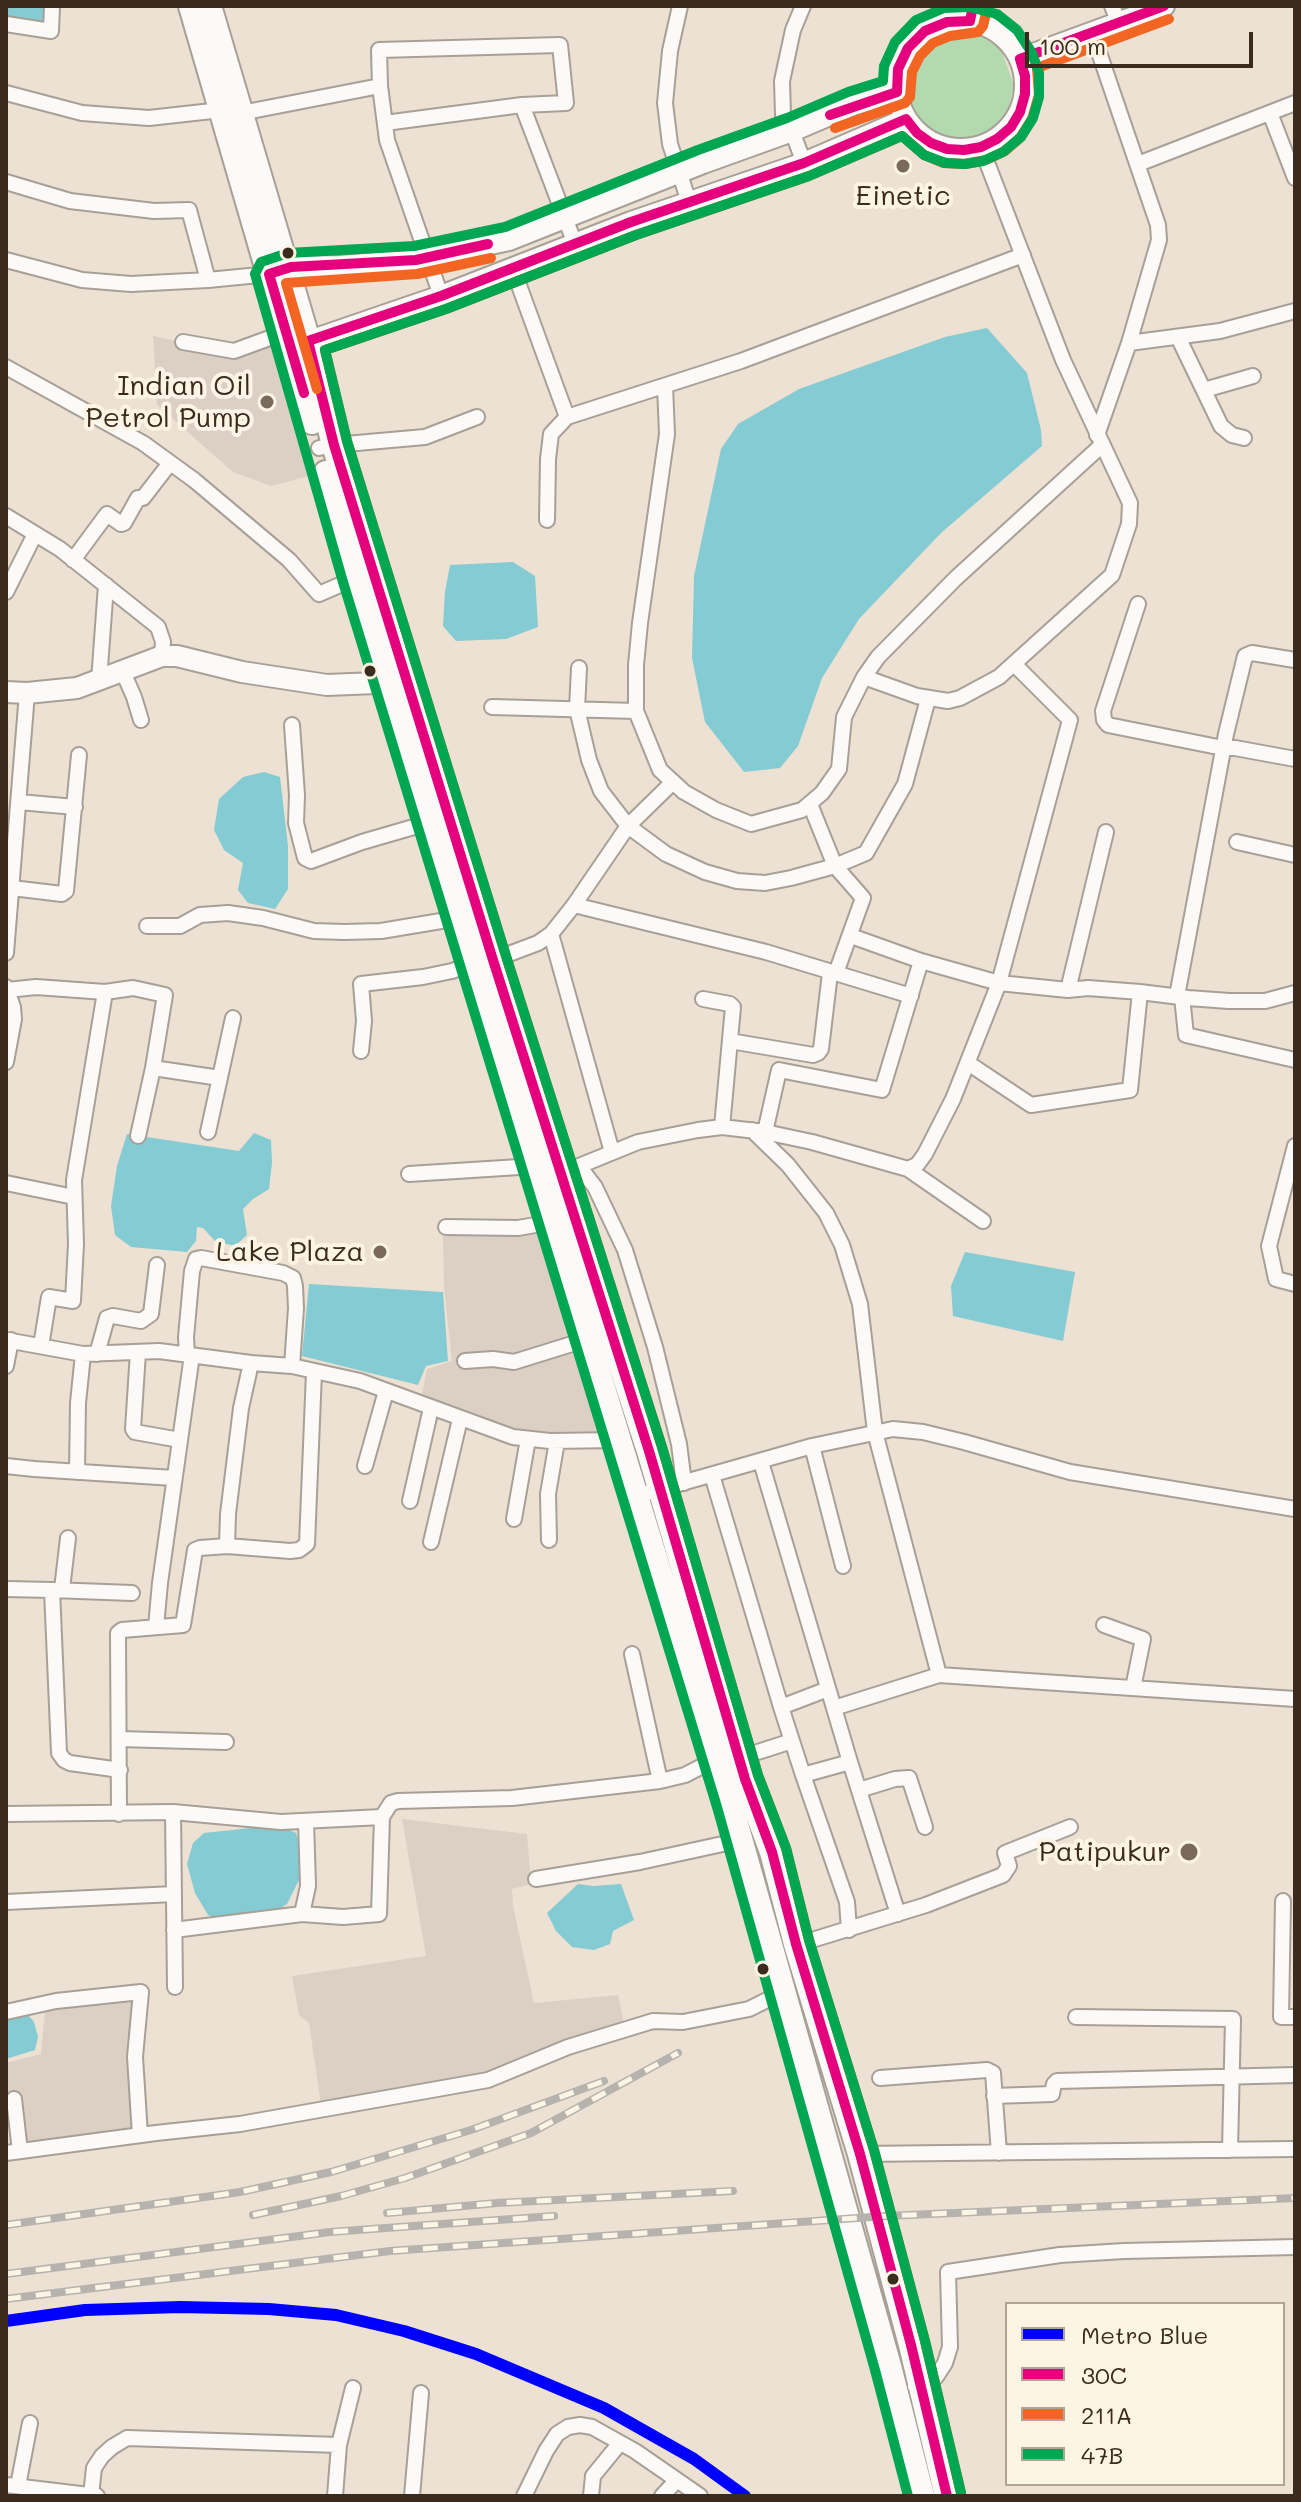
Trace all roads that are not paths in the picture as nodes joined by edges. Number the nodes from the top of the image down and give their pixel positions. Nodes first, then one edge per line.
1 (52, 6) edge
2 (191, 6) edge
3 (209, 6) edge
4 (680, 6) edge
5 (803, 6) edge
6 (1164, 6) edge
7 (971, 13) edge
8 (1115, 14) edge
9 (6, 24) edge
10 (1092, 32) junction
11 (1020, 59) junction
12 (380, 86) junction
13 (897, 92) junction
14 (6, 93) edge
15 (1295, 103) edge
16 (522, 105) junction
17 (231, 112) junction
18 (1270, 113) junction
19 (906, 119) junction
20 (385, 123) junction
21 (792, 131) junction
22 (981, 147) junction
23 (804, 163) junction
24 (1138, 164) junction
25 (678, 173) junction
26 (1295, 178) edge
27 (6, 182) edge
28 (689, 202) junction
29 (565, 218) junction
30 (575, 244) junction
31 (1023, 255) junction
32 (427, 258) junction
33 (6, 260) edge
34 (513, 269) junction
35 (277, 271) junction
36 (208, 280) junction
37 (441, 296) junction
38 (1295, 311) edge
39 (1178, 337) junction
40 (295, 340) junction
41 (183, 342) dead end
42 (1129, 343) junction
43 (6, 367) edge
44 (1253, 376) dead end
45 (665, 386) junction
46 (1204, 390) junction
47 (477, 417) dead end
48 (567, 417) junction
49 (1244, 438) dead end
50 (1100, 440) junction
51 (327, 447) junction
52 (170, 463) junction
53 (6, 516) edge
54 (547, 520) dead end
55 (35, 534) junction
56 (73, 560) junction
57 (356, 578) junction
58 (106, 585) junction
59 (6, 592) edge
60 (1138, 604) dead end
61 (162, 656) junction
62 (1295, 660) edge
63 (1014, 664) junction
64 (579, 668) dead end
65 (123, 672) junction
66 (864, 677) junction
67 (99, 681) junction
68 (399, 682) junction
69 (16, 693) edge
70 (928, 699) junction
71 (492, 707) dead end
72 (577, 709) junction
73 (636, 711) junction
74 (141, 720) dead end
75 (292, 725) dead end
76 (1223, 748) junction
77 (79, 755) dead end
78 (1295, 759) edge
79 (673, 782) junction
80 (19, 802) junction
81 (810, 804) junction
82 (75, 807) junction
83 (431, 822) junction
84 (628, 826) junction
85 (1106, 832) dead end
86 (1237, 842) dead end
87 (1295, 855) edge
88 (835, 866) junction
89 (12, 888) junction
90 (574, 905) junction
91 (459, 918) junction
92 (147, 926) dead end
93 (551, 934) junction
94 (851, 936) junction
95 (6, 953) edge
96 (483, 961) junction
97 (921, 961) junction
98 (833, 973) junction
99 (999, 983) junction
100 (7, 989) edge
101 (1068, 990) junction
102 (105, 992) junction
103 (1140, 992) junction
104 (1295, 993) edge
105 (911, 996) junction
106 (1180, 997) junction
107 (703, 999) dead end
108 (233, 1018) dead end
109 (730, 1041) junction
110 (361, 1051) dead end
111 (1295, 1060) edge
112 (6, 1062) edge
113 (968, 1063) junction
114 (153, 1068) junction
115 (220, 1078) junction
116 (722, 1127) junction
117 (759, 1131) junction
118 (208, 1132) dead end
119 (138, 1136) dead end
120 (1295, 1146) edge
121 (612, 1152) junction
122 (908, 1169) junction
123 (554, 1173) junction
124 (409, 1174) dead end
125 (6, 1183) edge
126 (74, 1197) junction
127 (983, 1221) dead end
128 (552, 1222) junction
129 (446, 1227) dead end
130 (157, 1265) dead end
131 (1295, 1284) edge
132 (588, 1339) junction
133 (8, 1340) edge
134 (41, 1346) junction
135 (138, 1352) junction
136 (90, 1354) junction
137 (190, 1355) junction
138 (465, 1361) dead end
139 (251, 1363) junction
140 (6, 1366) edge
141 (292, 1366) junction
142 (314, 1372) junction
143 (386, 1391) junction
144 (431, 1408) junction
145 (460, 1419) junction
146 (875, 1432) junction
147 (528, 1439) junction
148 (180, 1440) junction
149 (620, 1440) junction
150 (557, 1441) junction
151 (812, 1446) junction
152 (761, 1462) junction
153 (6, 1466) edge
154 (365, 1466) dead end
155 (77, 1472) junction
156 (712, 1475) junction
157 (174, 1478) junction
158 (672, 1486) junction
159 (636, 1496) junction
160 (410, 1501) dead end
161 (1295, 1509) edge
162 (514, 1519) dead end
163 (68, 1538) dead end
164 (549, 1540) dead end
165 (431, 1542) dead end
166 (227, 1546) junction
167 (843, 1566) dead end
168 (6, 1589) edge
169 (57, 1589) junction
170 (132, 1593) dead end
171 (1104, 1625) dead end
172 (156, 1627) junction
173 (632, 1654) dead end
174 (939, 1675) junction
175 (1133, 1688) junction
176 (828, 1689) junction
177 (1295, 1699) edge
178 (781, 1707) junction
179 (834, 1708) junction
180 (119, 1739) junction
181 (792, 1741) junction
182 (226, 1742) dead end
183 (850, 1762) junction
184 (731, 1769) junction
185 (120, 1770) junction
186 (803, 1775) junction
187 (660, 1781) junction
188 (859, 1790) junction
189 (173, 1812) junction
190 (6, 1814) edge
191 (119, 1814) junction
192 (382, 1817) junction
193 (306, 1821) junction
194 (925, 1827) dead end
195 (1070, 1827) dead end
196 (741, 1840) junction
197 (536, 1879) dead end
198 (174, 1894) junction
199 (1283, 1901) dead end
200 (6, 1902) edge
201 (302, 1914) junction
202 (898, 1914) junction
203 (174, 1930) junction
204 (849, 1930) junction
205 (812, 1940) dead end
206 (175, 1987) dead end
207 (783, 1992) junction
208 (6, 2012) edge
209 (1076, 2017) dead end
210 (1295, 2017) edge
211 (1295, 2075) edge
212 (1231, 2076) junction
213 (880, 2078) dead end
214 (994, 2096) junction
215 (14, 2099) dead end
216 (140, 2135) junction
217 (1295, 2149) edge
218 (1230, 2150) junction
219 (13, 2152) edge
220 (999, 2153) junction
221 (860, 2154) junction
222 (1295, 2247) edge
223 (920, 2384) junction
224 (353, 2388) dead end
225 (895, 2391) junction
226 (421, 2393) dead end
227 (30, 2423) dead end
228 (620, 2443) junction
229 (339, 2445) junction
230 (677, 2480) junction
231 (12, 2486) edge
232 (95, 2495) edge
233 (335, 2496) edge
234 (412, 2496) edge
235 (524, 2496) edge
236 (591, 2496) edge
237 (662, 2496) edge
238 (700, 2496) edge
239 (922, 2496) edge
240 (947, 2496) edge

1 - 9 street
2 - 17 main road
3 - 17 main road
4 - 25 street
5 - 21 street
6 - 8 street
7 - 11 street
7 - 13 street
8 - 10 street
10 - 11 street
10 - 24 street
11 - 22 street
12 - 16 street
12 - 17 street
12 - 20 street
13 - 19 street
13 - 21 street
14 - 17 street
15 - 18 street
16 - 20 street
16 - 29 street
17 - 35 main road
18 - 24 street
18 - 26 street
19 - 22 street
19 - 23 street
20 - 32 street
21 - 23 street
21 - 25 street
22 - 31 street
23 - 28 street
24 - 42 street
25 - 28 street
25 - 29 street
27 - 36 street
28 - 30 street
29 - 30 street
29 - 32 street
30 - 34 street
31 - 45 street
31 - 50 street
32 - 35 street
32 - 37 street
33 - 36 street
34 - 37 street
34 - 48 street
35 - 36 street
35 - 40 main road
37 - 40 street
38 - 39 street
39 - 42 street
39 - 46 street
40 - 41 street
40 - 51 main road
42 - 50 street
43 - 52 street
44 - 46 street
45 - 48 street
45 - 73 street
46 - 49 street
47 - 51 street
48 - 54 street
50 - 63 street
50 - 66 street
51 - 57 main road
51 - 68 main road
52 - 56 street
52 - 57 street
53 - 55 street
55 - 56 street
55 - 59 street
56 - 58 street
57 - 68 main road
58 - 61 street
58 - 67 street
60 - 76 street
61 - 65 street
61 - 68 street
62 - 76 street
63 - 70 street
63 - 99 street
64 - 72 street
65 - 67 street
65 - 74 street
66 - 70 street
66 - 81 street
67 - 69 street
68 - 83 main road
68 - 96 main road
69 - 80 street
70 - 88 street
71 - 72 street
72 - 73 street
72 - 84 street
73 - 79 street
75 - 83 street
76 - 78 street
76 - 106 street
77 - 82 street
79 - 81 street
79 - 84 street
80 - 82 street
80 - 89 street
81 - 88 street
82 - 89 street
83 - 91 main road
84 - 88 street
84 - 90 street
85 - 101 street
86 - 87 street
88 - 94 street
89 - 95 street
90 - 93 street
90 - 98 street
91 - 92 street
91 - 96 main road
93 - 96 street
93 - 121 street
94 - 97 street
94 - 98 street
96 - 110 street
96 - 123 main road
97 - 99 street
97 - 105 street
98 - 105 street
98 - 109 street
99 - 101 street
99 - 113 street
100 - 102 street
100 - 112 street
101 - 103 street
102 - 114 street
102 - 126 street
103 - 106 street
103 - 113 street
104 - 106 street
105 - 117 street
106 - 111 street
107 - 109 street
108 - 115 street
109 - 116 street
113 - 122 street
114 - 115 street
114 - 119 street
115 - 118 street
116 - 117 street
116 - 121 street
117 - 122 street
117 - 146 street
120 - 131 street
121 - 123 street
122 - 127 street
123 - 124 street
123 - 128 main road
123 - 158 main road
123 - 158 street
125 - 126 street
126 - 134 street
128 - 129 street
128 - 132 main road
130 - 136 street
132 - 138 street
132 - 149 main road
133 - 134 street
133 - 140 street
134 - 136 street
135 - 136 street
135 - 137 street
135 - 148 street
136 - 155 street
137 - 139 street
137 - 141 street
137 - 148 street
139 - 141 street
139 - 166 street
141 - 142 street
142 - 143 street
142 - 166 street
143 - 144 street
143 - 154 street
144 - 145 street
144 - 160 street
145 - 147 street
145 - 165 street
146 - 151 street
146 - 161 street
146 - 174 street
147 - 150 street
147 - 162 street
148 - 157 street
149 - 150 street
149 - 159 main road
150 - 164 street
151 - 152 street
151 - 167 street
152 - 156 street
152 - 176 street
153 - 155 street
155 - 157 street
156 - 158 street
156 - 178 street
157 - 172 street
158 - 159 street
158 - 184 main road
159 - 184 main road
163 - 169 street
166 - 172 street
168 - 169 street
169 - 170 street
169 - 185 street
171 - 175 street
172 - 180 street
173 - 187 street
174 - 175 street
174 - 179 street
175 - 177 street
176 - 178 street
176 - 179 street
178 - 181 street
179 - 183 street
180 - 182 street
180 - 185 street
181 - 184 street
181 - 186 street
183 - 186 street
183 - 188 street
184 - 187 street
184 - 196 main road
184 - 221 main road
185 - 191 street
186 - 204 street
187 - 192 street
188 - 194 street
188 - 202 street
189 - 191 street
189 - 193 street
189 - 198 street
190 - 191 street
192 - 193 street
192 - 201 street
193 - 201 street
195 - 202 street
196 - 197 street
196 - 207 main road
198 - 200 street
198 - 203 street
199 - 210 street
201 - 203 street
202 - 204 street
203 - 206 street
204 - 205 street
207 - 216 street
207 - 225 main road
208 - 216 street
209 - 212 street
211 - 212 street
212 - 214 street
212 - 218 street
213 - 214 street
214 - 220 street
215 - 219 street
216 - 219 street
217 - 218 street
218 - 220 street
220 - 221 street
221 - 223 main road
222 - 223 street
223 - 225 street
223 - 240 main road
224 - 229 street
225 - 239 main road
226 - 234 street
227 - 231 street
228 - 230 street
228 - 235 street
228 - 236 street
229 - 232 street
229 - 233 street
230 - 237 street
230 - 238 street
231 - 232 street

